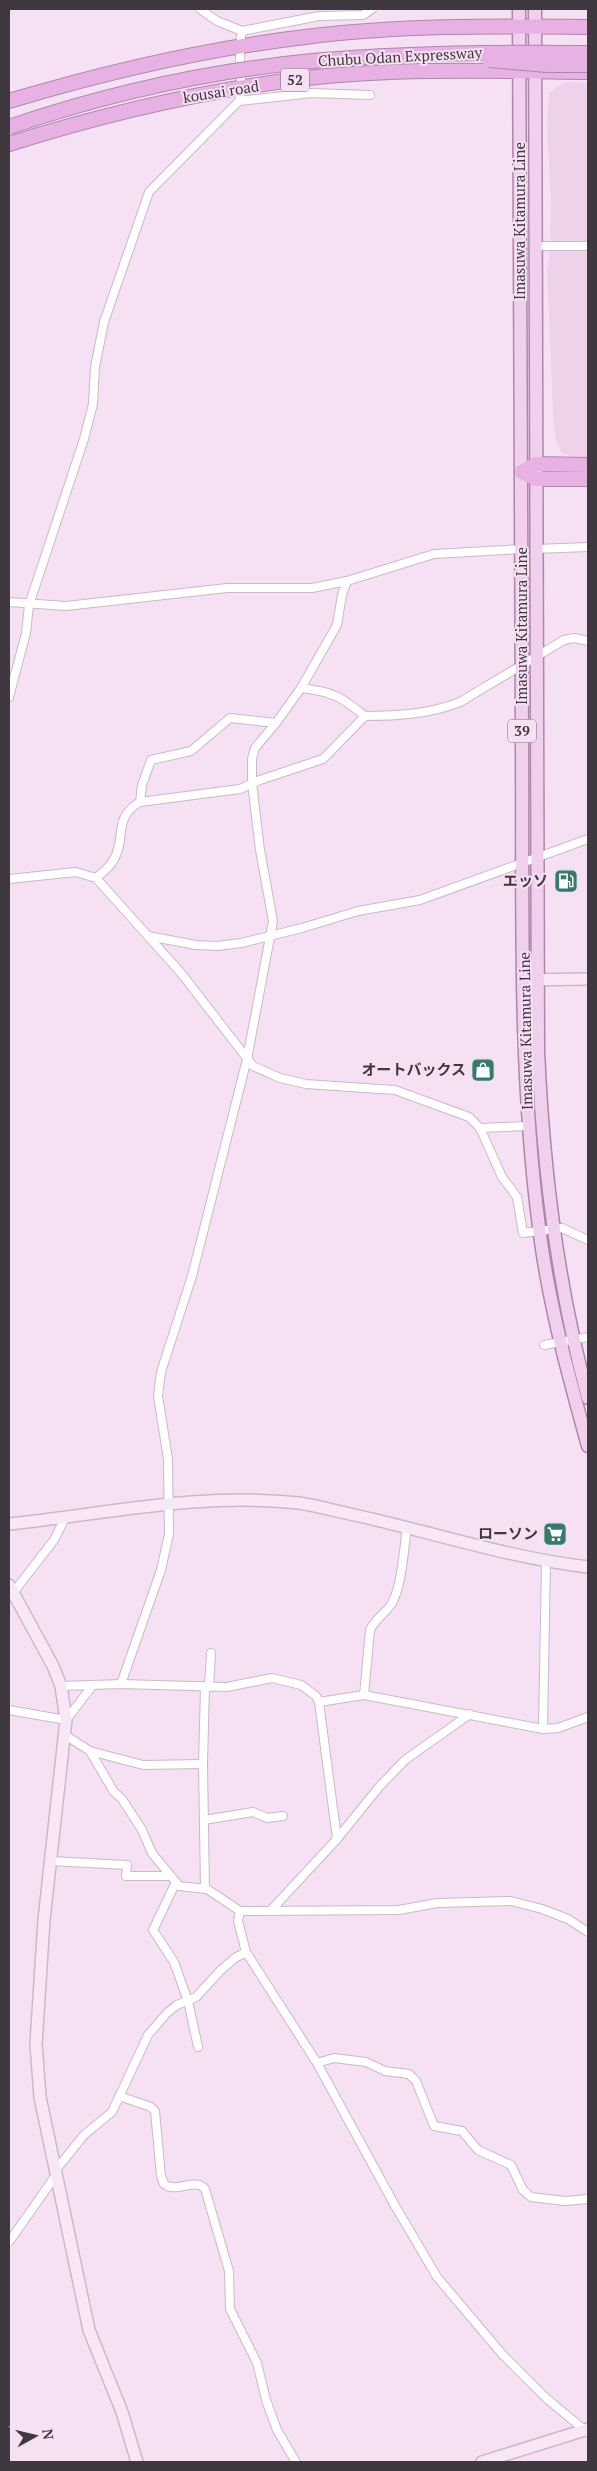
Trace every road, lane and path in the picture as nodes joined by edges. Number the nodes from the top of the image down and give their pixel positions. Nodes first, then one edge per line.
1 (200, 9) edge
2 (372, 9) edge
3 (520, 9) edge
4 (535, 9) edge
5 (535, 26) junction
6 (520, 27) junction
7 (588, 27) edge
8 (242, 31) junction
9 (238, 46) junction
10 (588, 52) edge
11 (484, 60) junction
12 (588, 60) edge
13 (588, 65) edge
14 (520, 72) junction
15 (535, 72) junction
16 (588, 72) edge
17 (241, 94) junction
18 (370, 95) dead end
19 (9, 101) edge
20 (9, 127) edge
21 (9, 134) edge
22 (9, 144) edge
23 (536, 246) junction
24 (588, 246) edge
25 (536, 464) junction
26 (588, 465) edge
27 (522, 472) junction
28 (536, 479) junction
29 (588, 479) edge
30 (588, 546) edge
31 (522, 549) junction
32 (536, 549) junction
33 (347, 581) junction
34 (9, 602) edge
35 (29, 605) junction
36 (588, 641) edge
37 (535, 656) junction
38 (522, 665) junction
39 (301, 688) junction
40 (9, 697) edge
41 (365, 716) junction
42 (276, 723) junction
43 (252, 783) junction
44 (140, 802) junction
45 (588, 839) edge
46 (536, 857) junction
47 (523, 861) junction
48 (96, 878) junction
49 (9, 879) edge
50 (270, 935) junction
51 (148, 936) junction
52 (588, 979) edge
53 (531, 980) junction
54 (247, 1059) junction
55 (529, 1126) junction
56 (480, 1128) junction
57 (552, 1229) junction
58 (539, 1231) junction
59 (588, 1240) edge
60 (588, 1337) edge
61 (574, 1339) junction
62 (561, 1343) junction
63 (544, 1345) dead end
64 (588, 1398) edge
65 (588, 1446) edge
66 (169, 1504) junction
67 (65, 1518) junction
68 (9, 1524) edge
69 (407, 1527) junction
70 (546, 1562) junction
71 (588, 1567) edge
72 (10, 1588) edge
73 (211, 1653) dead end
74 (122, 1684) junction
75 (93, 1685) junction
76 (61, 1686) junction
77 (207, 1687) junction
78 (364, 1695) junction
79 (318, 1702) junction
80 (9, 1710) edge
81 (470, 1714) junction
82 (588, 1717) edge
83 (66, 1720) junction
84 (543, 1729) junction
85 (65, 1735) junction
86 (90, 1751) junction
87 (203, 1764) junction
88 (283, 1816) dead end
89 (204, 1820) junction
90 (337, 1839) junction
91 (50, 1861) junction
92 (173, 1879) junction
93 (205, 1889) junction
94 (272, 1909) junction
95 (240, 1911) junction
96 (588, 1932) edge
97 (246, 1952) junction
98 (188, 2001) junction
99 (198, 2047) dead end
100 (317, 2062) junction
101 (119, 2096) junction
102 (56, 2173) junction
103 (588, 2199) edge
104 (9, 2242) edge
105 (587, 2431) edge
106 (138, 2462) edge
107 (296, 2462) edge
108 (482, 2462) edge

1 - 8 street
2 - 8 street
3 - 6 main road, Imasuwa Kitamura Line / 39
4 - 5 main road, Imasuwa Kitamura Line / 39
5 - 6 highway
5 - 7 highway
5 - 15 main road, Imasuwa Kitamura Line / 39
6 - 9 highway
6 - 14 main road, Imasuwa Kitamura Line / 39
8 - 9 street
9 - 17 street
9 - 19 highway
10 - 20 highway, Chubu Odan Expressway, bridge
11 - 12 highway, Chubu Odan Expressway, bridge
11 - 13 highway, bridge
11 - 21 highway, Chubu Odan Expressway
14 - 15 highway, kousai road / 52
14 - 17 highway, kousai road / 52
14 - 27 main road, Imasuwa Kitamura Line / 39
15 - 16 highway, kousai road / 52
15 - 23 main road, Imasuwa Kitamura Line / 39
17 - 18 street
17 - 22 highway, kousai road / 52
17 - 35 street
23 - 24 street
23 - 25 main road, Imasuwa Kitamura Line / 39
25 - 26 highway
25 - 27 highway
25 - 28 main road, Imasuwa Kitamura Line / 39
27 - 28 highway
27 - 31 main road, Imasuwa Kitamura Line / 39
28 - 29 highway
28 - 32 main road, Imasuwa Kitamura Line / 39
30 - 32 street
31 - 33 street
31 - 38 main road, Imasuwa Kitamura Line / 39
32 - 37 main road, Imasuwa Kitamura Line / 39
33 - 35 street
33 - 39 street
34 - 35 street
35 - 40 street
36 - 37 street
37 - 38 street
37 - 46 main road, Imasuwa Kitamura Line / 39
38 - 41 street
38 - 47 main road, Imasuwa Kitamura Line / 39
39 - 41 street
39 - 42 street
41 - 43 street
42 - 43 street
42 - 44 street
43 - 44 street
43 - 50 street
44 - 48 street
45 - 46 street
46 - 47 street
46 - 53 main road, Imasuwa Kitamura Line / 39
47 - 50 street
47 - 53 main road, Imasuwa Kitamura Line / 39
48 - 49 street
48 - 51 street
50 - 51 street
50 - 54 street
51 - 54 street
52 - 53 street
53 - 55 main road, Imasuwa Kitamura Line / 39
53 - 57 main road, Imasuwa Kitamura Line / 39
54 - 56 street
54 - 66 street
55 - 56 street
55 - 58 main road, Imasuwa Kitamura Line / 39
56 - 58 street
57 - 58 street
57 - 59 street
57 - 61 main road, Imasuwa Kitamura Line / 39
58 - 62 main road, Imasuwa Kitamura Line / 39
60 - 61 street
61 - 62 street
61 - 64 main road, Imasuwa Kitamura Line / 39
62 - 63 street
62 - 65 main road, Imasuwa Kitamura Line / 39
66 - 67 street
66 - 69 street
66 - 74 street
67 - 68 street
67 - 72 street
69 - 70 street
69 - 78 street
70 - 71 street
70 - 84 street
72 - 76 street
73 - 77 street
74 - 75 street
74 - 77 street
75 - 76 street
75 - 83 street
76 - 83 street
77 - 79 street
77 - 87 street
78 - 79 street
78 - 81 street
79 - 90 street
80 - 83 street
81 - 84 street
81 - 90 street
82 - 84 street
83 - 85 street
85 - 86 street
85 - 91 street
86 - 87 street
86 - 92 street
87 - 89 street
88 - 89 street
89 - 93 street
90 - 94 street
91 - 92 street
91 - 102 street
92 - 93 street
92 - 98 street
93 - 95 street
94 - 95 street
94 - 96 street
95 - 97 street
97 - 98 street
97 - 100 street
98 - 99 street
98 - 101 street
100 - 103 street
100 - 105 street
101 - 102 street
101 - 107 street
102 - 104 street
102 - 106 street
105 - 108 street

